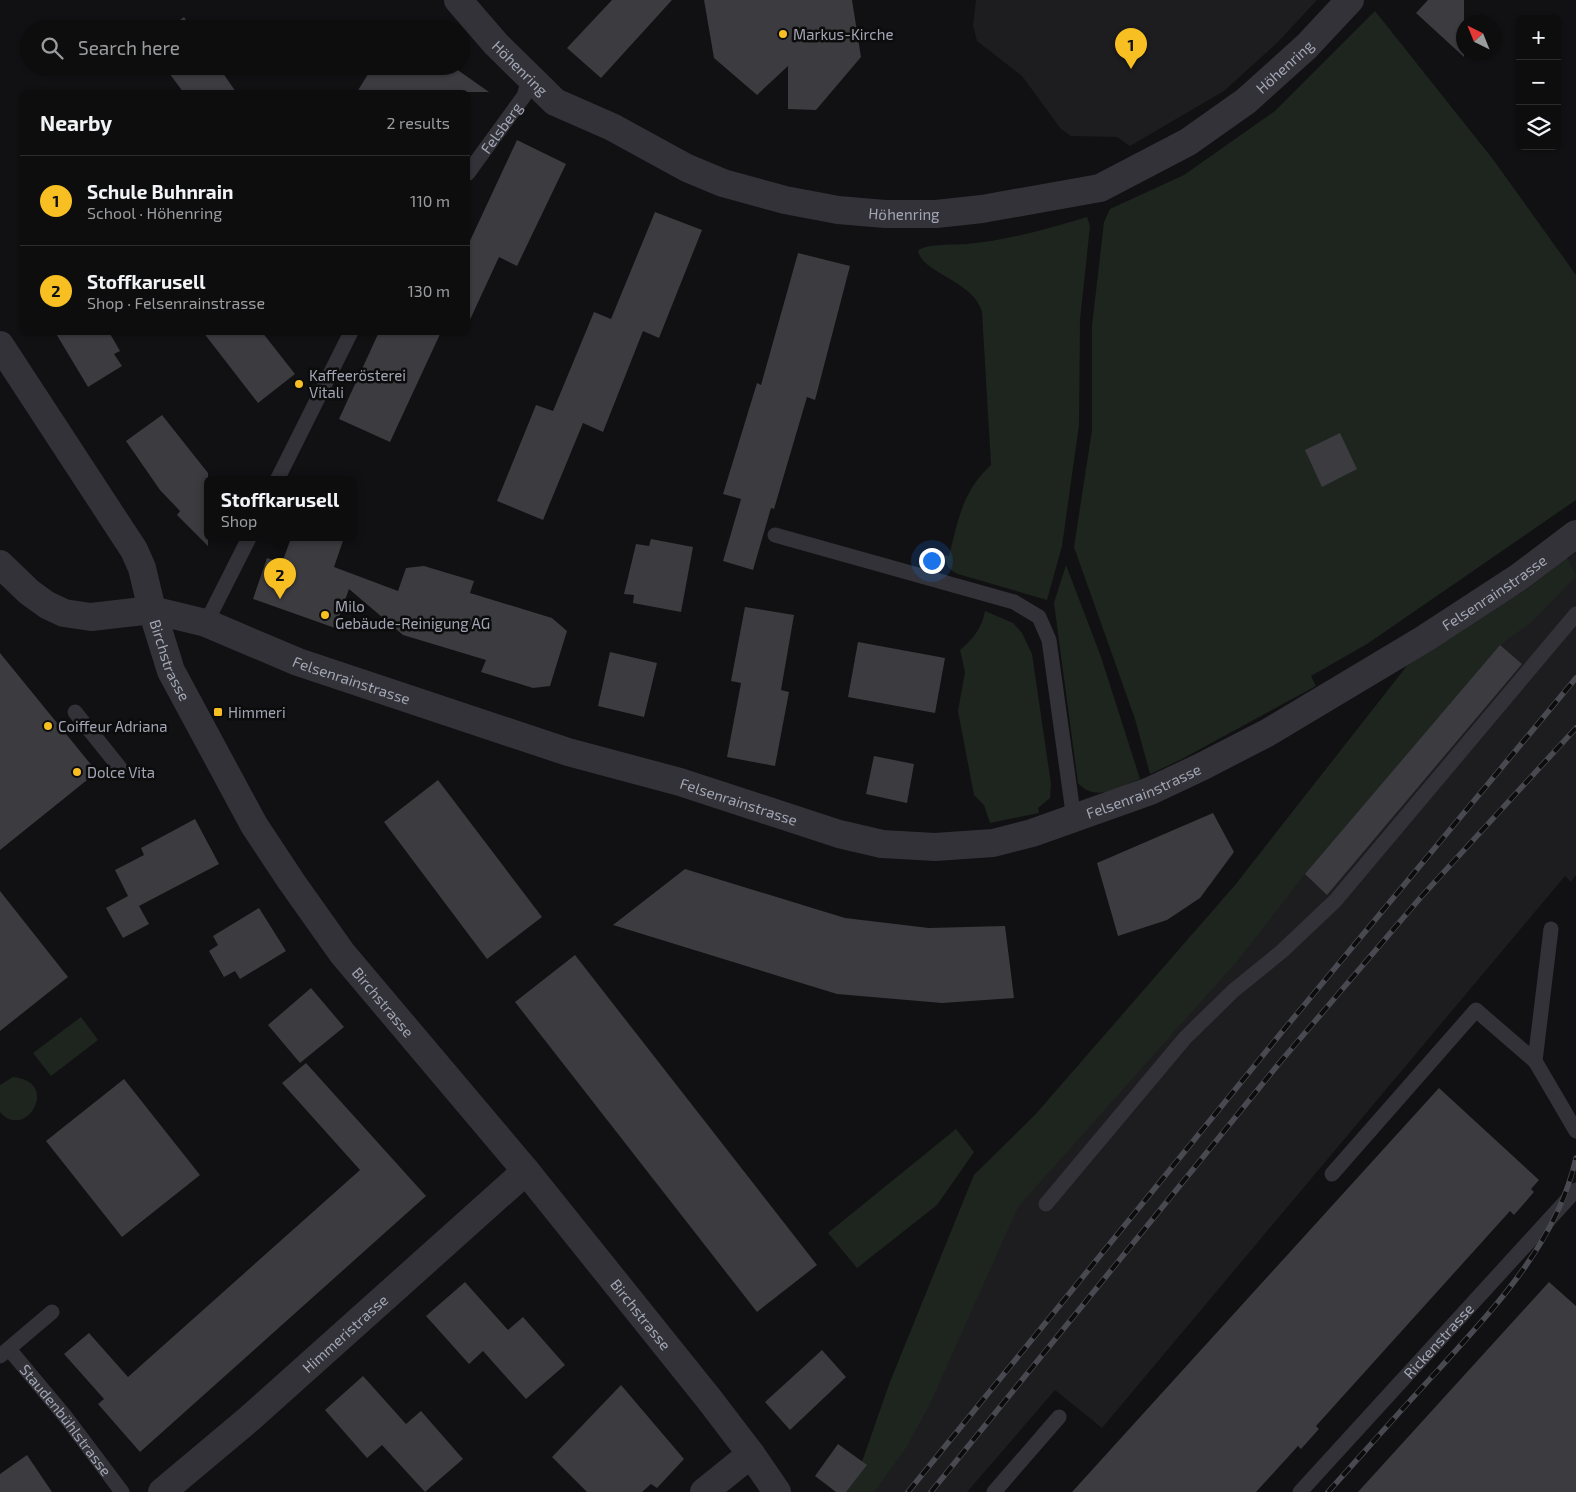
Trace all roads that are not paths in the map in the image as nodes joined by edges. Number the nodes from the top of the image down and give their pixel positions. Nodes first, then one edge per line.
1 (458, 0) edge
2 (1350, 0) edge
3 (529, 80) junction
4 (470, 170) edge
5 (350, 335) edge
6 (0, 345) edge
7 (279, 476) edge
8 (1576, 534) edge
9 (775, 535) dead end
10 (248, 541) edge
11 (0, 564) edge
12 (152, 610) junction
13 (1576, 614) edge
14 (206, 624) junction
15 (75, 712) dead end
16 (120, 768) dead end
17 (1074, 820) junction
18 (1551, 929) dead end
19 (1535, 1061) junction
20 (1576, 1131) edge
21 (526, 1171) junction
22 (1332, 1174) dead end
23 (1576, 1190) edge
24 (1046, 1204) dead end
25 (52, 1312) dead end
26 (4, 1353) edge
27 (1059, 1417) dead end
28 (752, 1454) junction
29 (122, 1492) edge
30 (162, 1492) edge
31 (704, 1492) edge
32 (777, 1492) edge
33 (994, 1492) edge
34 (1300, 1492) edge

1 - 3 street, Höhenring
2 - 3 street, Höhenring
3 - 4 lane, Felsberg
5 - 7 lane
6 - 12 street
8 - 17 street, Felsenrainstrasse
9 - 17 lane
10 - 14 lane
11 - 12 street, Birchstrasse
12 - 14 street, Felsenrainstrasse
12 - 21 street, Birchstrasse
13 - 24 lane
14 - 17 street, Felsenrainstrasse
15 - 16 lane
18 - 19 lane
19 - 20 lane
19 - 22 lane
21 - 28 street, Birchstrasse
21 - 30 street, Himmeristrasse
23 - 34 lane, Rickenstrasse
25 - 26 lane, Staudenbühlstrasse
26 - 29 lane, Staudenbühlstrasse
27 - 33 lane
28 - 31 street
28 - 32 street, Birchstrasse

